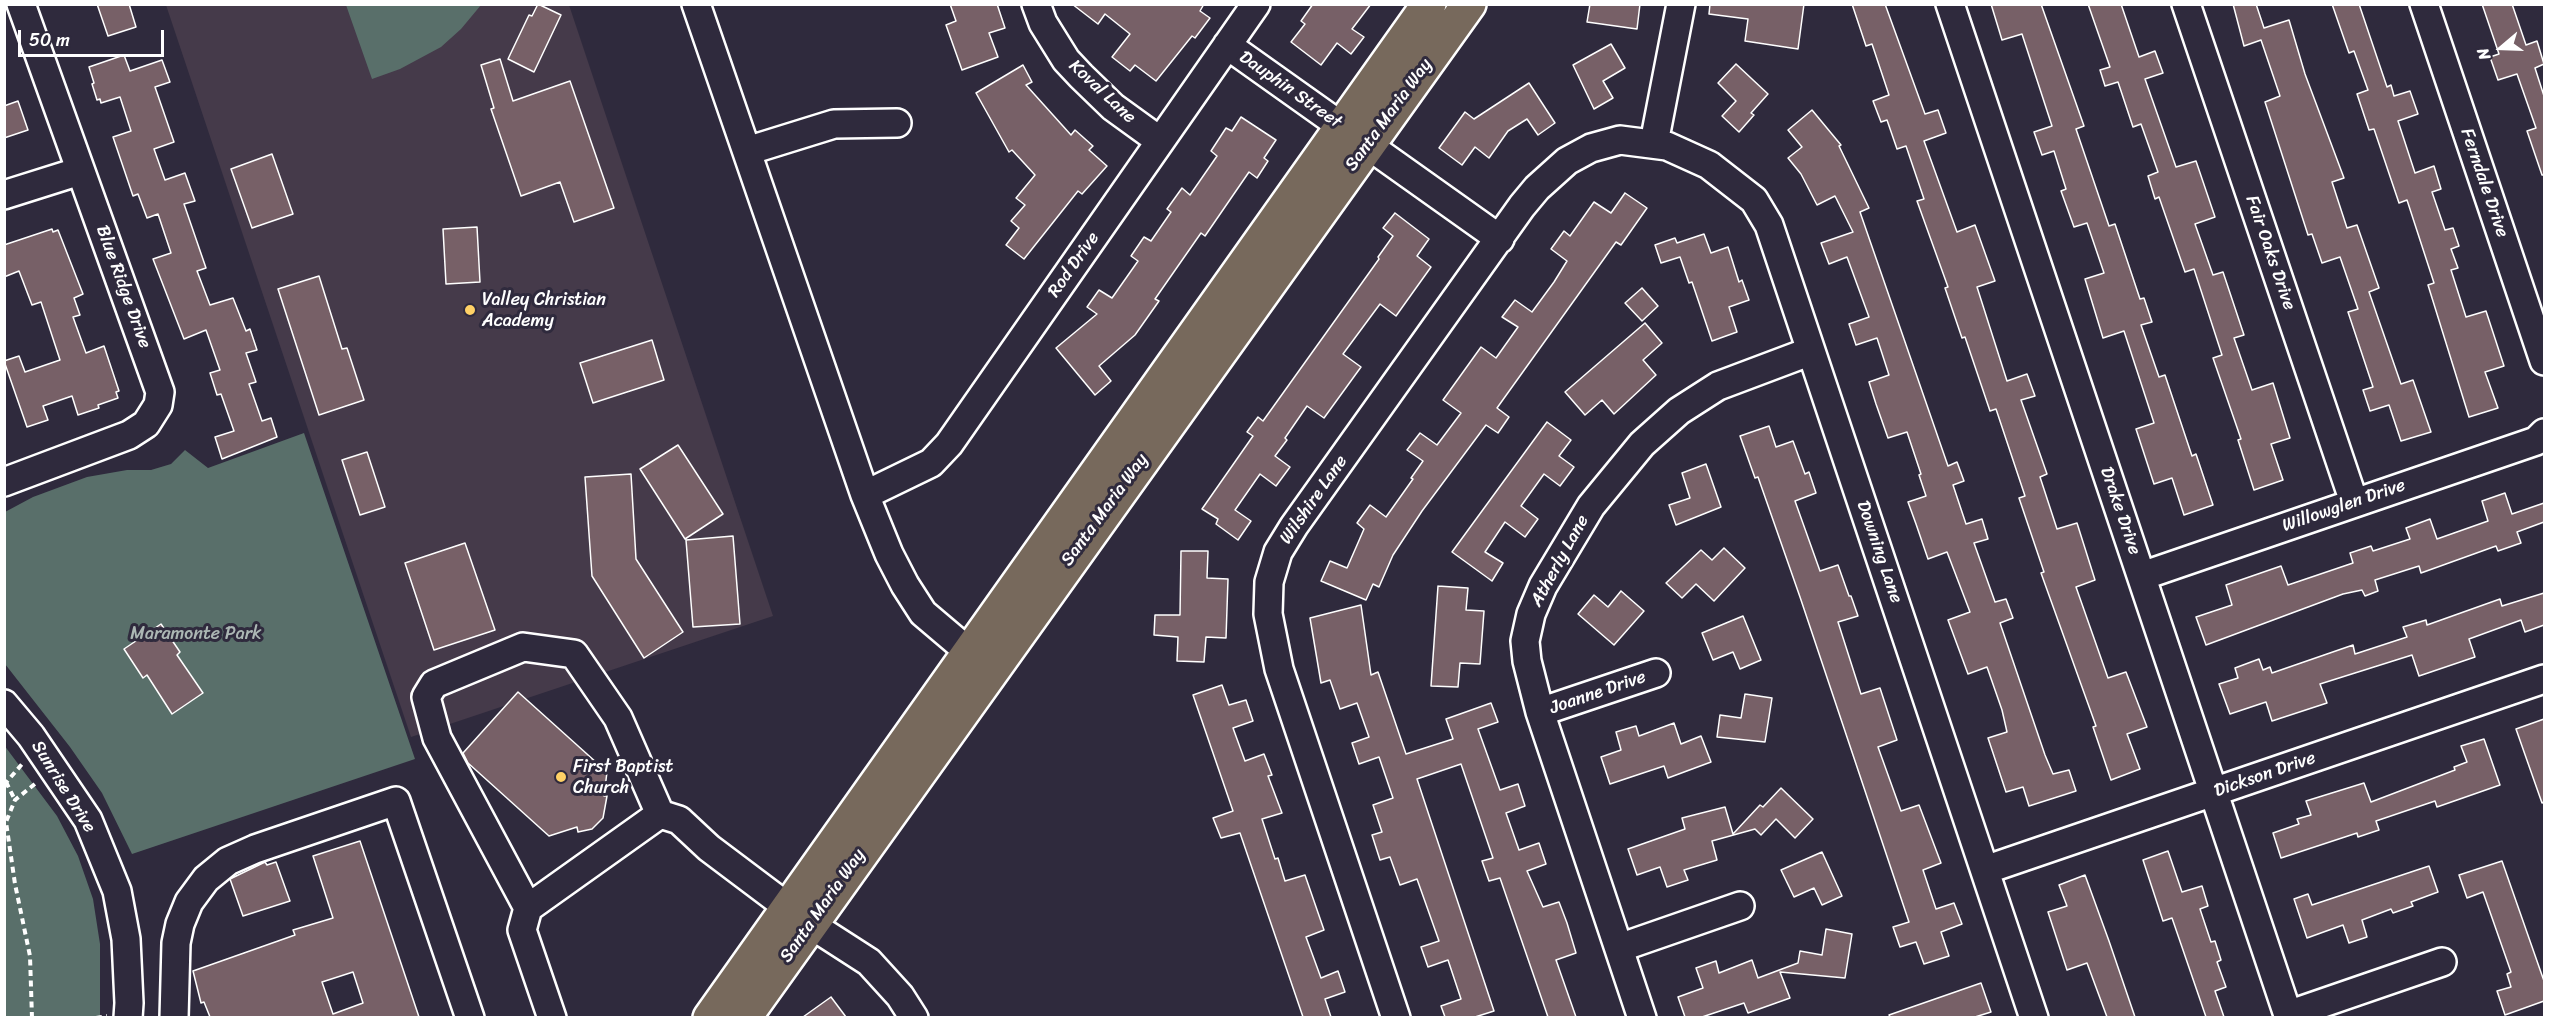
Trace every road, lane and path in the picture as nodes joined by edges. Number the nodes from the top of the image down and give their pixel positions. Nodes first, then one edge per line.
1 (21, 4) edge
2 (696, 4) edge
3 (1036, 4) edge
4 (1256, 4) edge
5 (1429, 4) edge
6 (1469, 4) edge
7 (1681, 4) edge
8 (1950, 4) edge
9 (2186, 4) edge
10 (2424, 4) edge
11 (1227, 45) junction
12 (897, 123) dead end
13 (1355, 136) junction
14 (1160, 141) junction
15 (1654, 143) junction
16 (747, 151) junction
17 (80, 171) junction
18 (4, 195) edge
19 (1500, 239) junction
20 (1811, 351) junction
21 (2544, 361) edge
22 (2544, 433) edge
23 (4, 482) edge
24 (866, 495) junction
25 (2354, 502) junction
26 (2142, 576) junction
27 (969, 652) junction
28 (1656, 673) dead end
29 (2544, 680) edge
30 (4, 704) edge
31 (1540, 712) junction
32 (54, 770) junction
33 (4, 781) edge
34 (2214, 792) junction
35 (15, 800) junction
36 (660, 814) junction
37 (4, 820) edge
38 (7, 828) junction
39 (1985, 870) junction
40 (1740, 906) dead end
41 (528, 908) junction
42 (799, 916) junction
43 (1619, 948) junction
44 (2442, 962) dead end
45 (2289, 1016) edge
46 (32, 1017) edge
47 (128, 1017) edge
48 (174, 1017) edge
49 (470, 1017) edge
50 (552, 1017) edge
51 (710, 1017) edge
52 (744, 1017) edge
53 (914, 1017) edge
54 (1396, 1017) edge
55 (1642, 1017) edge
56 (2034, 1017) edge

1 - 17 street, Blue Ridge Drive
2 - 16 street
3 - 14 street, Koval Lane
4 - 11 street, Rod Drive
5 - 13 main road, Santa Maria Way
6 - 13 main road, Santa Maria Way
7 - 15 street
8 - 26 street, Drake Drive
9 - 25 street, Fair Oaks Drive
10 - 21 street, Ferndale Drive
11 - 13 street, Dauphin Street
11 - 14 street, Rod Drive
12 - 16 street
13 - 19 street, Dauphin Street
13 - 27 main road, Santa Maria Way
13 - 42 main road, Santa Maria Way
14 - 24 street, Rod Drive
15 - 19 street, Wilshire Lane
15 - 20 street, Downing Lane
16 - 24 street
17 - 18 street
17 - 23 street, Blue Ridge Drive
19 - 54 street, Wilshire Lane
20 - 31 street, Atherly Lane
20 - 39 street, Downing Lane
22 - 25 street, Willowglen Drive
24 - 27 street
25 - 26 street, Willowglen Drive
26 - 34 street, Drake Drive
27 - 42 main road, Santa Maria Way
28 - 31 street, Joanne Drive
29 - 34 street, Dickson Drive
30 - 32 street, Sunrise Drive
31 - 43 street, Atherly Lane
32 - 35 path
32 - 47 street, Sunrise Drive
33 - 35 path
34 - 39 street, Dickson Drive
34 - 45 street, Drake Drive
35 - 38 path
36 - 41 street
36 - 41 street
36 - 42 street
37 - 38 path
38 - 46 path
39 - 56 street, Downing Lane
40 - 43 street
41 - 50 street
42 - 51 main road, Santa Maria Way
42 - 52 main road, Santa Maria Way
42 - 53 street
43 - 55 street, Atherly Lane
44 - 45 street
48 - 49 street

